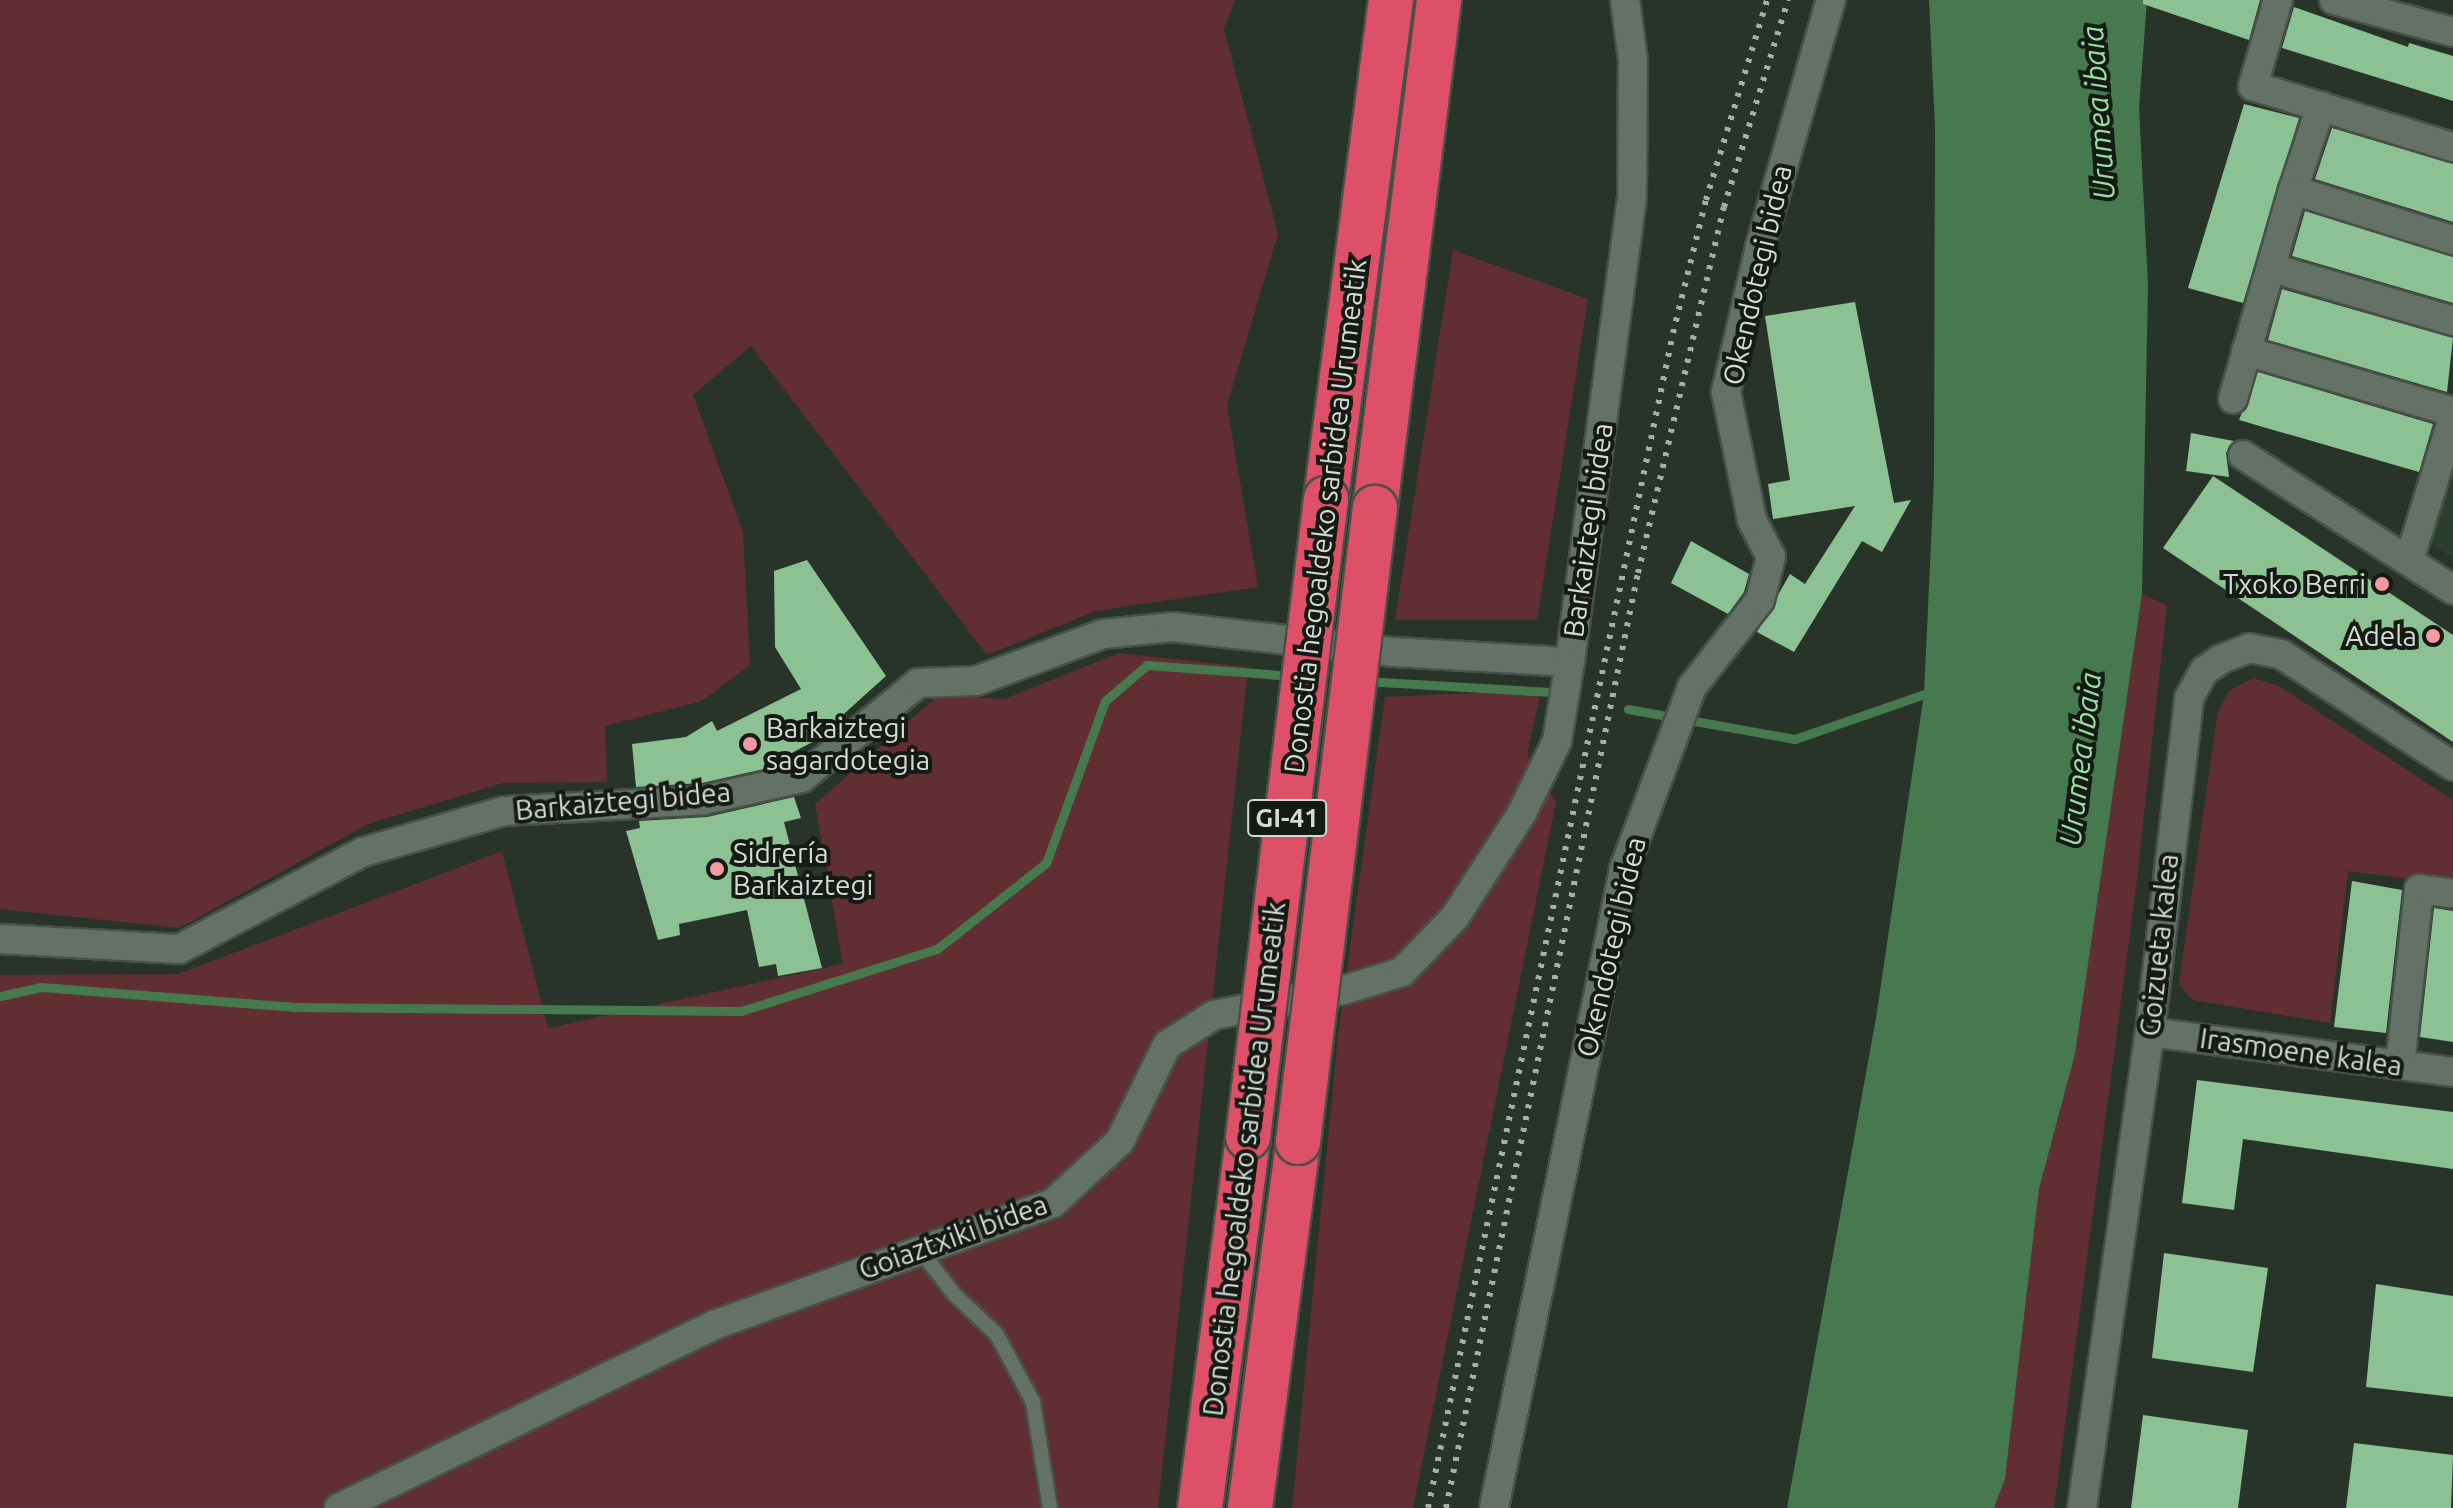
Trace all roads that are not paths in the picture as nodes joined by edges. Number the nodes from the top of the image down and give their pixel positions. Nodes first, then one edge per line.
1 (1391, 0) edge
2 (1439, 0) edge
3 (1625, 0) edge
4 (1831, 0) edge
5 (2278, 0) edge
6 (2334, 0) edge
7 (2453, 32) edge
8 (2321, 106) junction
9 (2453, 147) edge
10 (2293, 190) junction
11 (2453, 240) edge
12 (2272, 268) junction
13 (2453, 321) edge
14 (2246, 351) junction
15 (2233, 399) dead end
16 (2453, 415) edge
17 (2243, 455) dead end
18 (2409, 561) junction
19 (2453, 590) edge
20 (1570, 662) junction
21 (2453, 766) edge
22 (2453, 894) edge
23 (0, 939) edge
24 (2150, 1032) junction
25 (2400, 1065) junction
26 (2453, 1072) edge
27 (920, 1250) junction
28 (339, 1508) edge
29 (1050, 1508) edge
30 (1200, 1508) edge
31 (1250, 1508) edge
32 (1494, 1508) edge
33 (2082, 1508) edge

1 - 30 highway, Donostia hegoaldeko sarbidea Urumeatik / GI-41, bridge
2 - 31 highway, Donostia hegoaldeko sarbidea Urumeatik / GI-41, bridge
3 - 20 street, Barkaiztegi bidea
4 - 32 street, Okendotegi bidea
5 - 8 street
6 - 7 street
8 - 9 street
8 - 10 street
10 - 11 street
10 - 12 street
12 - 13 street
12 - 14 street
14 - 15 street
14 - 16 street
16 - 18 street
17 - 18 street
18 - 19 street
20 - 23 street, Barkaiztegi bidea
20 - 27 street, Goiaztxiki bidea
21 - 24 street, Goizueta kalea
22 - 25 street
24 - 25 street, Irasmoene kalea
24 - 33 street, Goizueta kalea
25 - 26 street, Irasmoene kalea
27 - 28 street, Goiaztxiki bidea
27 - 29 lane

